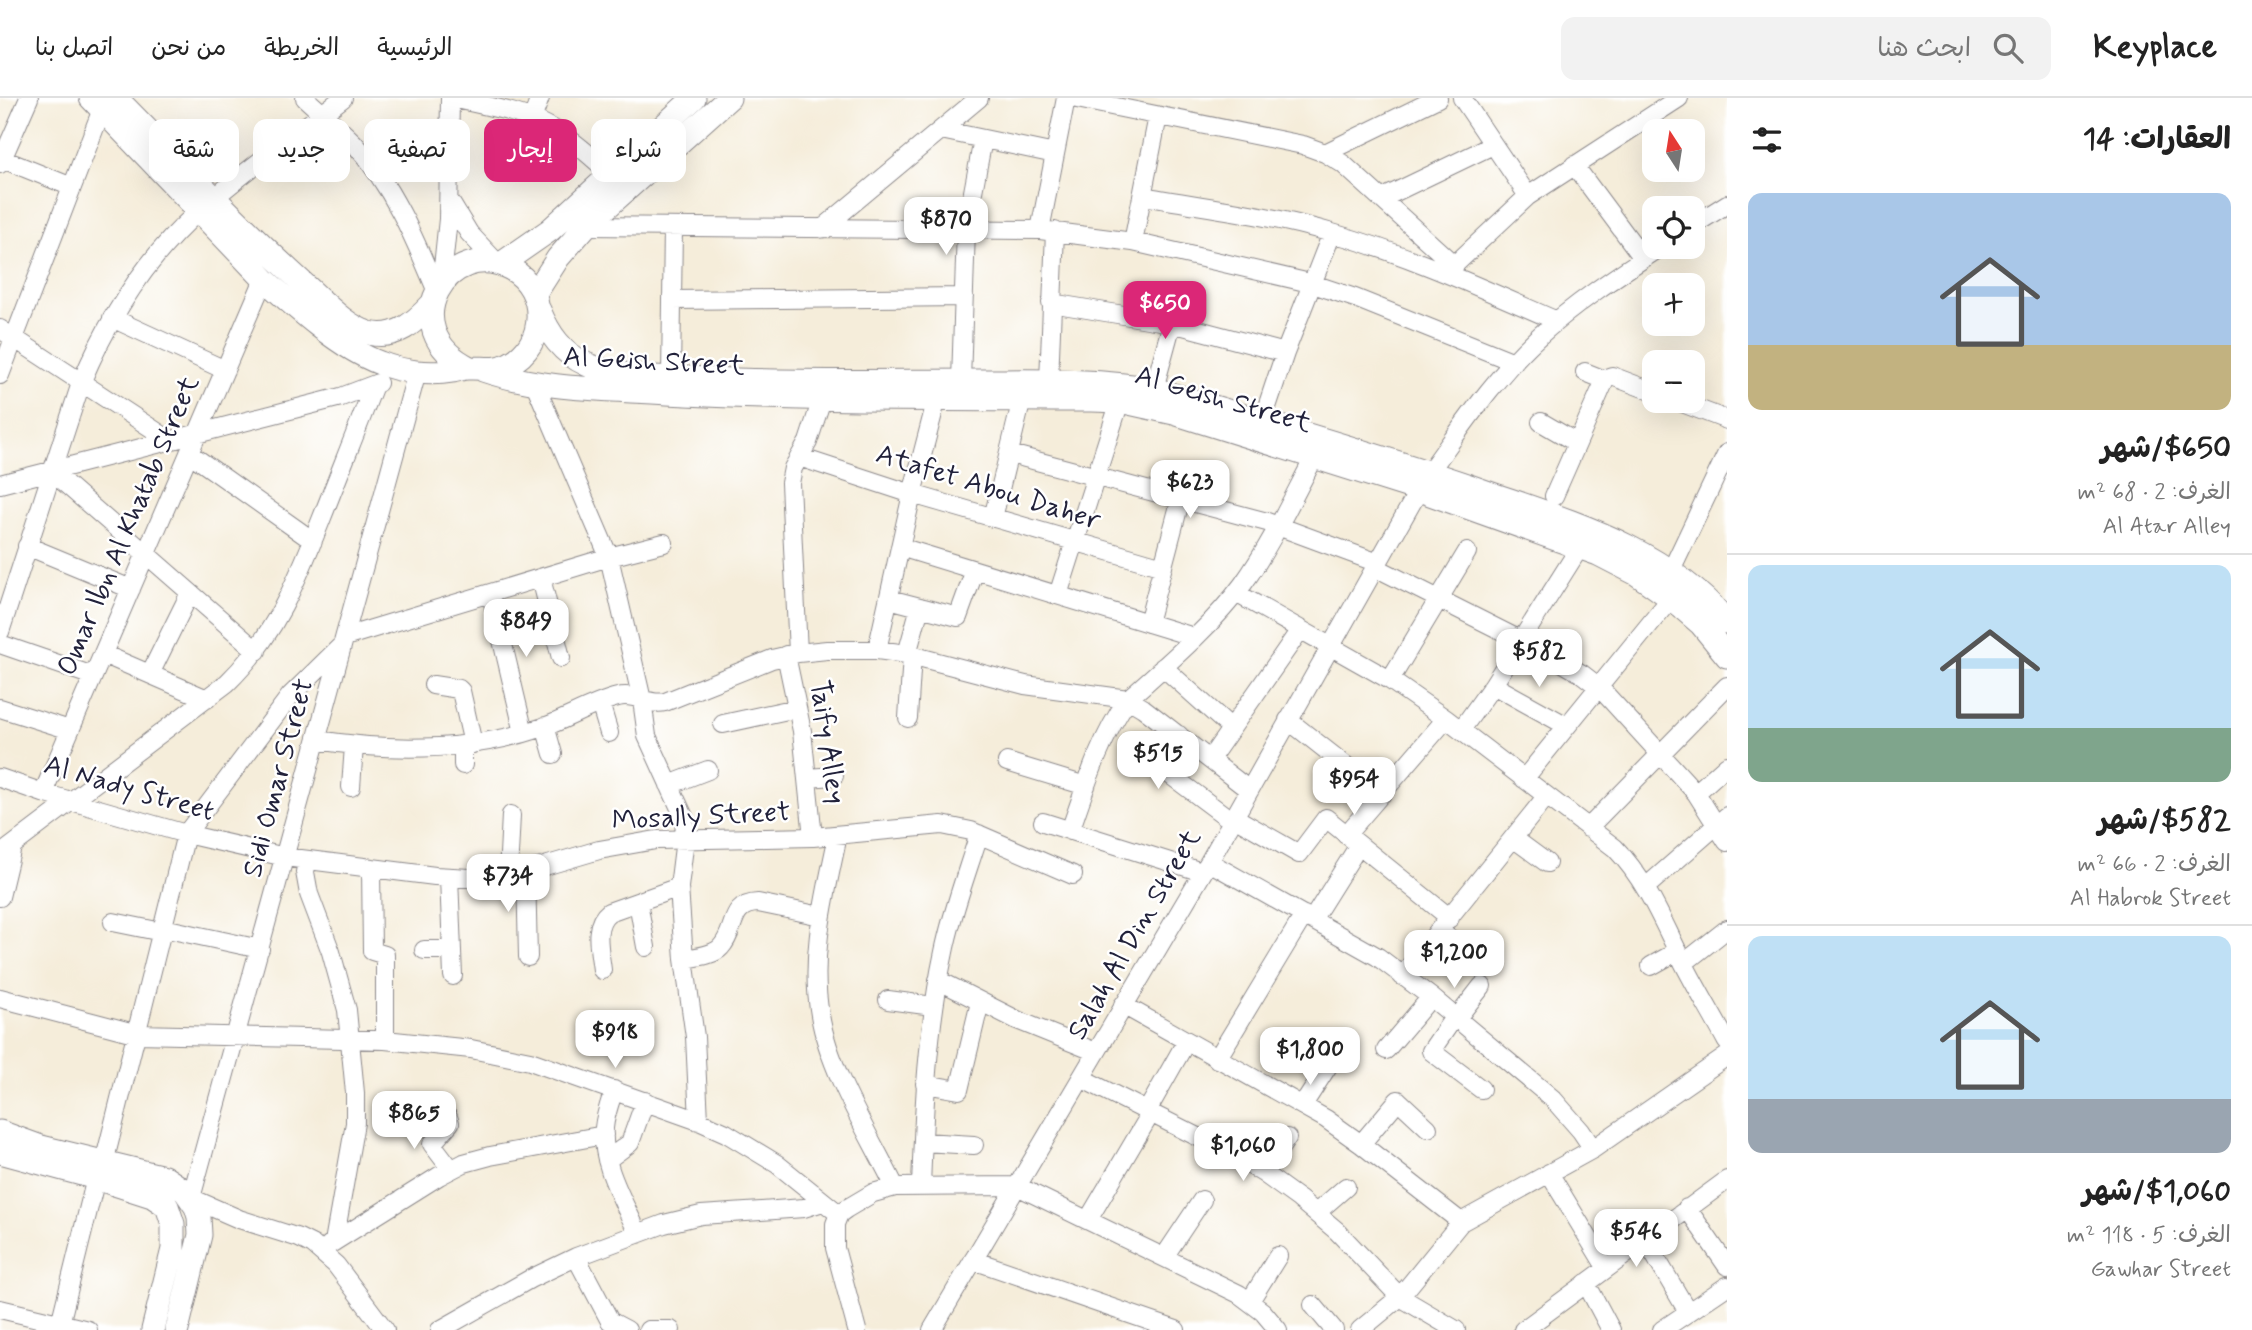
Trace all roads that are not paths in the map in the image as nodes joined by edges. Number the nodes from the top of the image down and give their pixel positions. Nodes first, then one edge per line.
1 (29, 98) edge
2 (305, 98) edge
3 (343, 98) edge
4 (451, 98) edge
5 (540, 98) edge
6 (694, 98) edge
7 (729, 98) edge
8 (979, 98) edge
9 (1066, 98) edge
10 (1072, 98) edge
11 (1437, 98) edge
12 (1462, 98) edge
13 (1679, 98) edge
14 (103, 102) edge
15 (1134, 104) edge
16 (323, 114) junction
17 (1158, 116) junction
18 (532, 119) joint
19 (670, 119) edge
20 (941, 130) junction
21 (983, 139) junction
22 (1493, 145) junction
23 (577, 146) edge
24 (1325, 153) junction
25 (1055, 154) junction
26 (591, 157) edge
27 (1, 160) edge
28 (1574, 165) junction
29 (601, 182) edge
30 (72, 187) junction
31 (1143, 196) junction
32 (1528, 196) junction
33 (448, 197) junction
34 (1381, 199) junction
35 (1727, 204) edge
36 (206, 205) junction
37 (1705, 218) edge
38 (586, 226) junction
39 (674, 227) junction
40 (822, 229) junction
41 (966, 229) junction
42 (1048, 230) junction
43 (1332, 233) junction
44 (1133, 242) junction
45 (1642, 257) edge
46 (1642, 259) edge
47 (499, 264) junction
48 (1450, 269) junction
49 (264, 279) junction
50 (1310, 283) junction
51 (437, 294) junction
52 (964, 297) junction
53 (672, 300) junction
54 (537, 302) junction
55 (1051, 303) junction
56 (112, 318) junction
57 (1557, 321) junction
58 (1172, 323) junction
59 (7, 334) edge
60 (1284, 353) junction
61 (1514, 362) junction
62 (476, 369) junction
63 (225, 370) junction
64 (409, 371) junction
65 (1585, 372) dead end
66 (0, 375) edge
67 (671, 377) junction
68 (1605, 380) junction
69 (961, 381) junction
70 (1049, 381) junction
71 (81, 383) junction
72 (535, 384) junction
73 (374, 385) junction
74 (1642, 387) edge
75 (1154, 389) junction
76 (886, 391) junction
77 (937, 398) junction
78 (822, 399) junction
79 (1022, 399) junction
80 (1120, 401) junction
81 (1705, 412) edge
82 (1727, 420) edge
83 (1262, 422) junction
84 (1541, 422) dead end
85 (198, 434) junction
86 (170, 441) junction
87 (1577, 443) junction
88 (189, 453) junction
89 (1727, 453) edge
90 (1010, 454) junction
91 (1315, 456) junction
92 (799, 457) junction
93 (51, 471) junction
94 (1096, 477) junction
95 (1424, 481) junction
96 (0, 484) edge
97 (912, 494) junction
98 (1554, 496) dead end
99 (1181, 498) junction
100 (993, 518) junction
101 (1278, 525) junction
102 (313, 541) junction
103 (1075, 542) junction
104 (664, 543) dead end
105 (27, 546) junction
106 (1595, 546) junction
107 (901, 547) junction
108 (1467, 552) dead end
109 (145, 554) junction
110 (609, 557) junction
111 (1376, 565) junction
112 (1163, 567) junction
113 (975, 570) junction
114 (1671, 571) junction
115 (541, 578) junction
116 (131, 589) junction
117 (190, 593) junction
118 (1236, 593) junction
119 (491, 594) junction
120 (1058, 595) junction
121 (1671, 598) junction
122 (889, 599) junction
123 (1439, 599) junction
124 (4, 603) edge
125 (920, 607) junction
126 (1727, 622) edge
127 (1148, 623) junction
128 (1300, 630) junction
129 (0, 632) edge
130 (1194, 636) junction
131 (344, 640) junction
132 (1522, 640) junction
133 (0, 644) edge
134 (1331, 646) junction
135 (877, 650) junction
136 (257, 651) junction
137 (103, 654) junction
138 (792, 654) junction
139 (909, 655) junction
140 (1727, 656) edge
141 (561, 658) dead end
142 (1163, 667) junction
143 (150, 674) junction
144 (93, 676) junction
145 (1390, 680) junction
146 (433, 685) dead end
147 (1493, 685) junction
148 (1727, 686) edge
149 (1599, 687) junction
150 (206, 699) junction
151 (1128, 699) junction
152 (642, 700) junction
153 (600, 703) junction
154 (0, 708) edge
155 (797, 708) junction
156 (908, 718) dead end
157 (1288, 720) junction
158 (723, 724) dead end
159 (1453, 725) junction
160 (545, 726) junction
161 (1567, 726) junction
162 (1231, 728) junction
163 (70, 730) junction
164 (524, 733) junction
165 (610, 733) dead end
166 (1179, 736) junction
167 (317, 740) junction
168 (468, 744) junction
169 (354, 746) junction
170 (553, 754) dead end
171 (1661, 754) junction
172 (1210, 759) junction
173 (1007, 762) dead end
174 (463, 765) dead end
175 (1727, 765) edge
176 (708, 770) dead end
177 (834, 776) dead end
178 (0, 778) edge
179 (808, 778) junction
180 (1524, 779) junction
181 (669, 785) junction
182 (1086, 786) junction
183 (351, 788) dead end
184 (1249, 790) junction
185 (43, 793) junction
186 (1696, 793) junction
187 (1382, 794) junction
188 (1546, 797) junction
189 (72, 802) junction
190 (511, 816) dead end
191 (1233, 819) junction
192 (1722, 820) edge
193 (1043, 822) dead end
194 (1588, 828) junction
195 (1070, 831) junction
196 (186, 834) junction
197 (979, 834) junction
198 (838, 835) junction
199 (813, 837) junction
200 (1513, 838) junction
201 (684, 839) junction
202 (1352, 840) junction
203 (1727, 842) edge
204 (6, 851) edge
205 (285, 857) junction
206 (307, 860) junction
207 (1547, 863) dead end
208 (1205, 867) junction
209 (371, 868) junction
210 (517, 872) junction
211 (1073, 875) dead end
212 (449, 877) junction
213 (679, 887) junction
214 (1646, 887) junction
215 (0, 897) edge
216 (638, 902) junction
217 (821, 916) junction
218 (1308, 918) junction
219 (113, 922) dead end
220 (1445, 925) junction
221 (1727, 929) edge
222 (162, 930) junction
223 (646, 947) dead end
224 (260, 948) junction
225 (424, 950) dead end
226 (452, 950) junction
227 (528, 957) dead end
228 (1681, 957) junction
229 (684, 959) junction
230 (1476, 959) dead end
231 (1651, 966) dead end
232 (602, 970) dead end
233 (453, 976) dead end
234 (1402, 976) junction
235 (938, 980) junction
236 (1482, 986) dead end
237 (1431, 997) junction
238 (0, 998) edge
239 (888, 1000) dead end
240 (980, 1002) junction
241 (1123, 1005) junction
242 (933, 1006) junction
243 (1456, 1017) junction
244 (138, 1034) junction
245 (236, 1038) junction
246 (350, 1040) junction
247 (386, 1040) junction
248 (1186, 1042) junction
249 (1727, 1042) edge
250 (1339, 1049) dead end
251 (1387, 1050) dead end
252 (1096, 1052) junction
253 (1217, 1059) junction
254 (1725, 1061) edge
255 (1081, 1078) junction
256 (925, 1084) junction
257 (1481, 1089) dead end
258 (614, 1090) junction
259 (645, 1101) junction
260 (1303, 1105) junction
261 (1149, 1112) junction
262 (448, 1117) dead end
263 (699, 1121) junction
264 (1428, 1128) dead end
265 (0, 1132) edge
266 (604, 1135) junction
267 (1287, 1138) dead end
268 (923, 1142) junction
269 (974, 1144) dead end
270 (1361, 1144) junction
271 (1593, 1149) junction
272 (0, 1152) edge
273 (607, 1160) junction
274 (451, 1169) junction
275 (100, 1170) junction
276 (1263, 1173) junction
277 (1549, 1173) junction
278 (1727, 1180) edge
279 (921, 1186) junction
280 (1017, 1186) junction
281 (895, 1187) junction
282 (1346, 1187) dead end
283 (191, 1198) junction
284 (1202, 1200) dead end
285 (823, 1202) junction
286 (1687, 1208) junction
287 (1316, 1213) junction
288 (839, 1214) junction
289 (1088, 1220) junction
290 (1461, 1222) junction
291 (638, 1234) junction
292 (1645, 1239) junction
293 (327, 1246) junction
294 (1278, 1256) dead end
295 (576, 1257) junction
296 (1164, 1257) junction
297 (973, 1260) junction
298 (1727, 1266) edge
299 (1606, 1267) junction
300 (1586, 1283) junction
301 (1727, 1286) edge
302 (1400, 1297) junction
303 (1250, 1301) junction
304 (1313, 1305) dead end
305 (0, 1309) edge
306 (1688, 1312) junction
307 (60, 1324) junction
308 (1669, 1328) edge
309 (88, 1330) edge
310 (153, 1330) edge
311 (177, 1330) edge
312 (385, 1330) edge
313 (440, 1330) edge
314 (626, 1330) edge
315 (648, 1330) edge
316 (671, 1330) edge
317 (857, 1330) edge
318 (932, 1330) edge
319 (1175, 1330) edge
320 (1278, 1330) edge
321 (1334, 1330) edge
322 (1360, 1330) edge
323 (1456, 1330) edge
324 (1523, 1330) edge
325 (1611, 1330) edge

1 - 27 street
2 - 16 street
3 - 16 street
4 - 18 street
4 - 33 street
5 - 18 street
6 - 19 main road
7 - 38 main road
8 - 20 street
9 - 25 street
10 - 15 street
11 - 24 street
12 - 22 street
13 - 28 street
14 - 30 street
14 - 36 main road, Al Geish Street
15 - 17 street
16 - 36 street
16 - 51 street
17 - 24 street
17 - 31 street
20 - 21 street
20 - 40 street
21 - 25 street
21 - 41 street
22 - 32 street
22 - 34 street
23 - 26 street
24 - 34 street
25 - 42 street
27 - 30 street
28 - 32 street
28 - 45 street
29 - 47 main road
30 - 59 street
31 - 43 street
31 - 44 street
32 - 48 street
33 - 47 street
33 - 51 street
34 - 48 street
35 - 37 street
36 - 49 main road, Al Geish Street
36 - 51 main road, Al Geish Street
36 - 56 street
38 - 39 street
38 - 54 main road
39 - 40 street
39 - 53 street
40 - 41 street
41 - 42 street
41 - 52 street
42 - 44 street
42 - 55 street
43 - 48 street
43 - 50 street
44 - 50 street
46 - 57 street, Salah Al Din Street
47 - 51 main road
47 - 54 main road
48 - 57 street
49 - 63 street, Omar Ibn Al Khatab Street
49 - 64 main road, Al Geish Street
50 - 60 street
50 - 61 street
51 - 62 main road
52 - 53 street
52 - 69 street
53 - 67 street
54 - 62 main road
54 - 67 main road, Al Geish Street
55 - 58 street
55 - 70 street
56 - 63 street
56 - 71 street
57 - 61 street, Salah Al Din Street
58 - 60 street
58 - 75 street
59 - 66 street
59 - 71 street
60 - 83 street
61 - 95 street, Salah Al Din Street
62 - 64 main road, Al Geish Street
62 - 72 main road, Al Geish Street
63 - 85 street, Omar Ibn Al Khatab Street
64 - 73 street
64 - 131 street, Sidi Omar Street
65 - 68 street
67 - 76 main road, Al Geish Street
68 - 74 street
68 - 87 street
69 - 70 main road, Al Geish Street
69 - 76 main road, Al Geish Street
70 - 75 main road, Al Geish Street
71 - 86 street
71 - 93 street
72 - 78 main road, Al Geish Street
72 - 110 street
73 - 85 street
73 - 102 street
75 - 83 main road, Al Geish Street
76 - 77 main road, Al Geish Street
76 - 78 main road, Al Geish Street
77 - 79 main road, Al Geish Street
77 - 97 street
78 - 92 street, Taify Alley
79 - 80 main road, Al Geish Street
79 - 90 street
80 - 91 main road, Al Geish Street
80 - 94 street
81 - 82 street
83 - 95 main road, Al Geish Street
84 - 87 street
85 - 86 street
85 - 88 street, Omar Ibn Al Khatab Street
86 - 93 street
87 - 98 street
88 - 102 street
88 - 109 street, Omar Ibn Al Khatab Street
89 - 114 street
90 - 94 street
90 - 100 street
91 - 95 main road, Al Geish Street
91 - 101 street
92 - 97 street, Atafet Abou Daher
92 - 138 street, Taify Alley
93 - 96 street
93 - 105 street
93 - 109 street
94 - 99 street
94 - 103 street
95 - 106 main road, Al Geish Street
95 - 111 street, Salah Al Din Street
97 - 100 street, Atafet Abou Daher
97 - 107 street
99 - 101 street
99 - 112 street
100 - 103 street, Atafet Abou Daher
101 - 111 street
101 - 118 street
102 - 136 street
103 - 112 street, Atafet Abou Daher
103 - 120 street
104 - 110 street
105 - 116 street
105 - 124 street
106 - 114 main road, Al Geish Street
106 - 121 main road, Al Geish Street
106 - 132 street
107 - 113 street
107 - 122 street
108 - 123 street
109 - 116 street, Omar Ibn Al Khatab Street
109 - 117 street
110 - 115 street
110 - 152 street
111 - 123 street
111 - 134 street, Salah Al Din Street
112 - 127 street
113 - 120 street
113 - 125 street
114 - 126 main road, Al Geish Street
115 - 119 street
115 - 141 street
116 - 137 street, Omar Ibn Al Khatab Street
117 - 136 street
117 - 143 street
118 - 128 street
118 - 130 street
119 - 131 street
119 - 164 street
120 - 127 street
121 - 140 main road, Al Geish Street
121 - 149 street
122 - 125 street
122 - 135 street
123 - 132 street
123 - 145 street
124 - 129 street
125 - 139 street
127 - 130 street
128 - 134 street
128 - 162 street
130 - 142 street
131 - 167 street, Sidi Omar Street
131 - 196 street
132 - 147 street
132 - 149 street
133 - 144 street
134 - 145 street
134 - 157 street, Salah Al Din Street
135 - 138 street
135 - 139 street
136 - 150 street
137 - 143 street
137 - 144 street, Omar Ibn Al Khatab Street
138 - 152 street
138 - 155 street, Taify Alley
139 - 151 street
139 - 156 street
142 - 151 street
142 - 162 street
143 - 150 street
144 - 163 street, Omar Ibn Al Khatab Street
145 - 159 street
146 - 168 street
147 - 159 street
147 - 161 street
148 - 171 street
149 - 161 street
149 - 171 street
150 - 189 street
151 - 166 street
151 - 182 street
152 - 153 street
152 - 181 street
153 - 160 street
153 - 165 street
154 - 163 street
155 - 158 street
155 - 179 street, Taify Alley
157 - 184 street, Salah Al Din Street
157 - 187 street
159 - 180 street
159 - 187 street
160 - 164 street
160 - 170 street
161 - 180 street
162 - 172 street
163 - 185 street, Omar Ibn Al Khatab Street
164 - 168 street
166 - 172 street
166 - 191 street
167 - 169 street
167 - 205 street, Sidi Omar Street
168 - 169 street
168 - 174 street
169 - 183 street
171 - 186 street
171 - 194 street
172 - 184 street
173 - 182 street
175 - 186 street
176 - 181 street
177 - 179 street
178 - 185 street, Al Nady Street
179 - 199 street, Taify Alley
180 - 188 street
181 - 201 street
182 - 195 street
184 - 191 street, Salah Al Din Street
185 - 189 street, Al Nady Street
186 - 192 street
187 - 202 street
188 - 194 street
188 - 200 street
189 - 196 street, Al Nady Street
189 - 204 street
190 - 210 street
191 - 202 street
191 - 208 street, Salah Al Din Street
192 - 203 street
192 - 214 street
193 - 195 street
194 - 214 street
195 - 208 street
196 - 205 street, Al Nady Street
196 - 222 street
197 - 198 street, Mosally Street
197 - 211 street, Mosally Street
197 - 235 street
198 - 199 street, Mosally Street
198 - 217 street
199 - 201 street, Mosally Street
200 - 207 street
200 - 220 street
201 - 210 street, Mosally Street
201 - 213 street
202 - 218 street
202 - 220 street
204 - 215 street
205 - 206 street, Mosally Street
205 - 224 street, Sidi Omar Street
206 - 209 street, Mosally Street
206 - 246 street
208 - 218 street
208 - 241 street, Salah Al Din Street
209 - 212 street, Mosally Street
209 - 247 street
210 - 212 street, Mosally Street
210 - 227 street
212 - 226 street
213 - 216 street
213 - 229 street
214 - 228 street
216 - 223 street
216 - 232 street
217 - 229 street
217 - 281 street
218 - 234 street
218 - 253 street
219 - 222 street
220 - 230 street
220 - 234 street
221 - 228 street
222 - 224 street
222 - 244 street
224 - 245 street, Sidi Omar Street
225 - 226 street
226 - 233 street
228 - 231 street
228 - 249 street
229 - 263 street
234 - 237 street
235 - 240 street
235 - 242 street
236 - 243 street
237 - 243 street
237 - 251 street
238 - 244 street
239 - 242 street
240 - 252 street
240 - 256 street
241 - 248 street
241 - 252 street, Salah Al Din Street
242 - 256 street
243 - 257 street
243 - 271 street
244 - 245 street
244 - 275 street
245 - 246 street
245 - 283 street, Sidi Omar Street
246 - 247 street
246 - 293 street
247 - 258 street
248 - 253 street
248 - 261 street
250 - 260 street
252 - 255 street, Salah Al Din Street
253 - 260 street
254 - 271 street
255 - 261 street
255 - 280 street, Salah Al Din Street
256 - 268 street
258 - 259 street
258 - 266 street
259 - 263 street
259 - 273 street
260 - 270 street
261 - 276 street
261 - 289 street
262 - 274 street
263 - 285 street
264 - 270 street
265 - 275 main road
266 - 273 street
266 - 274 street
267 - 276 street
268 - 269 street
268 - 279 street
270 - 290 street
271 - 277 street
272 - 275 main road
273 - 291 street
274 - 293 street
275 - 283 main road
275 - 307 street
275 - 310 main road
276 - 287 street
277 - 290 street
277 - 299 street
278 - 286 street
279 - 280 street
279 - 281 street
280 - 289 street
280 - 297 street, Salah Al Din Street
281 - 288 street
282 - 287 street
283 - 293 street
283 - 311 main road
284 - 296 street
285 - 288 street
285 - 291 street
286 - 292 street
286 - 298 street
287 - 302 street
288 - 317 street
289 - 296 street
290 - 302 street
291 - 295 street
292 - 299 street
292 - 306 street
293 - 312 street
294 - 303 street
295 - 313 street
295 - 314 street
296 - 303 street
297 - 318 street, Salah Al Din Street
297 - 319 street
299 - 300 street
300 - 324 street
300 - 325 street
301 - 306 street
302 - 322 street
302 - 323 street
303 - 320 street
304 - 321 street
305 - 307 street
306 - 308 street
307 - 309 street
315 - 316 street

